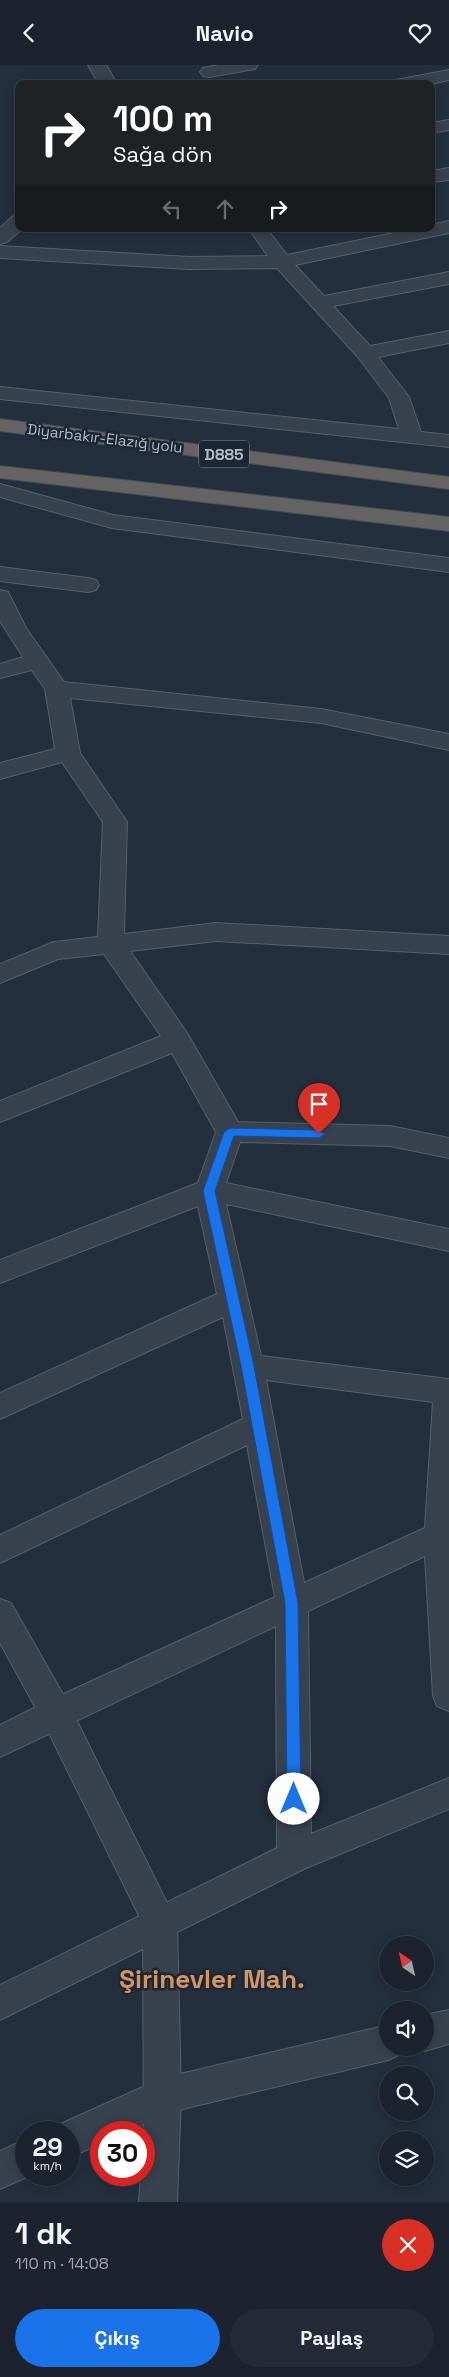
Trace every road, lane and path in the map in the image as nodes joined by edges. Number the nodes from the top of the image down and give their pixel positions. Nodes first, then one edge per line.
1 (97, 65) edge
2 (249, 65) edge
3 (208, 74) edge
4 (449, 75) edge
5 (106, 80) edge
6 (423, 80) edge
7 (449, 125) edge
8 (435, 127) edge
9 (449, 174) edge
10 (435, 176) edge
11 (15, 225) edge
12 (449, 227) edge
13 (435, 230) edge
14 (260, 232) edge
15 (425, 232) edge
16 (0, 238) edge
17 (0, 252) edge
18 (282, 262) junction
19 (449, 278) edge
20 (320, 303) junction
21 (448, 338) edge
22 (365, 353) junction
23 (0, 393) edge
24 (0, 425) edge
25 (412, 436) junction
26 (449, 441) edge
27 (0, 472) edge
28 (449, 483) edge
29 (0, 490) edge
30 (449, 524) edge
31 (449, 565) edge
32 (0, 574) edge
33 (88, 585) dead end
34 (0, 597) edge
35 (7, 630) edge
36 (37, 661) junction
37 (0, 671) edge
38 (57, 689) junction
39 (449, 742) edge
40 (68, 753) junction
41 (0, 771) edge
42 (112, 944) junction
43 (449, 945) edge
44 (0, 973) edge
45 (178, 1040) junction
46 (0, 1112) edge
47 (230, 1132) junction
48 (449, 1148) edge
49 (209, 1191) junction
50 (449, 1240) edge
51 (0, 1271) edge
52 (234, 1299) junction
53 (248, 1366) junction
54 (449, 1391) edge
55 (0, 1407) edge
56 (259, 1425) junction
57 (444, 1535) edge
58 (0, 1550) edge
59 (292, 1603) junction
60 (0, 1613) edge
61 (449, 1696) edge
62 (56, 1713) junction
63 (0, 1743) edge
64 (449, 1793) edge
65 (294, 1857) junction
66 (160, 1923) junction
67 (0, 2003) edge
68 (449, 2027) edge
69 (434, 2031) edge
70 (379, 2044) edge
71 (162, 2096) junction
72 (80, 2134) edge
73 (15, 2164) edge
74 (0, 2171) edge
75 (158, 2202) edge

1 - 5 street
2 - 3 street
4 - 6 street
7 - 8 street
9 - 10 street
11 - 16 street
12 - 13 street
14 - 18 street
15 - 18 street
17 - 18 street
18 - 20 street
19 - 20 street
20 - 22 street
21 - 22 street
22 - 25 street
23 - 25 street
24 - 28 highway, Diyarbakır-Elazığ yolu / D885
25 - 26 street
27 - 30 highway
29 - 31 street
32 - 33 street
34 - 35 street
35 - 36 street
36 - 37 street
36 - 38 street
38 - 39 street
38 - 40 street
40 - 41 street
40 - 42 street
42 - 43 street
42 - 44 street
42 - 45 street
45 - 46 street
45 - 47 street
47 - 48 street
47 - 49 street
49 - 50 street
49 - 51 street
49 - 52 street
52 - 53 street
52 - 55 street
53 - 54 street
53 - 56 street
54 - 57 street
56 - 58 street
56 - 59 street
57 - 59 street
57 - 61 street
59 - 62 street
59 - 65 street
60 - 62 street
62 - 63 street
62 - 66 street
64 - 65 street
65 - 66 street
66 - 67 street
66 - 71 street
68 - 69 street
70 - 71 street
71 - 72 street
71 - 75 street
73 - 74 street

